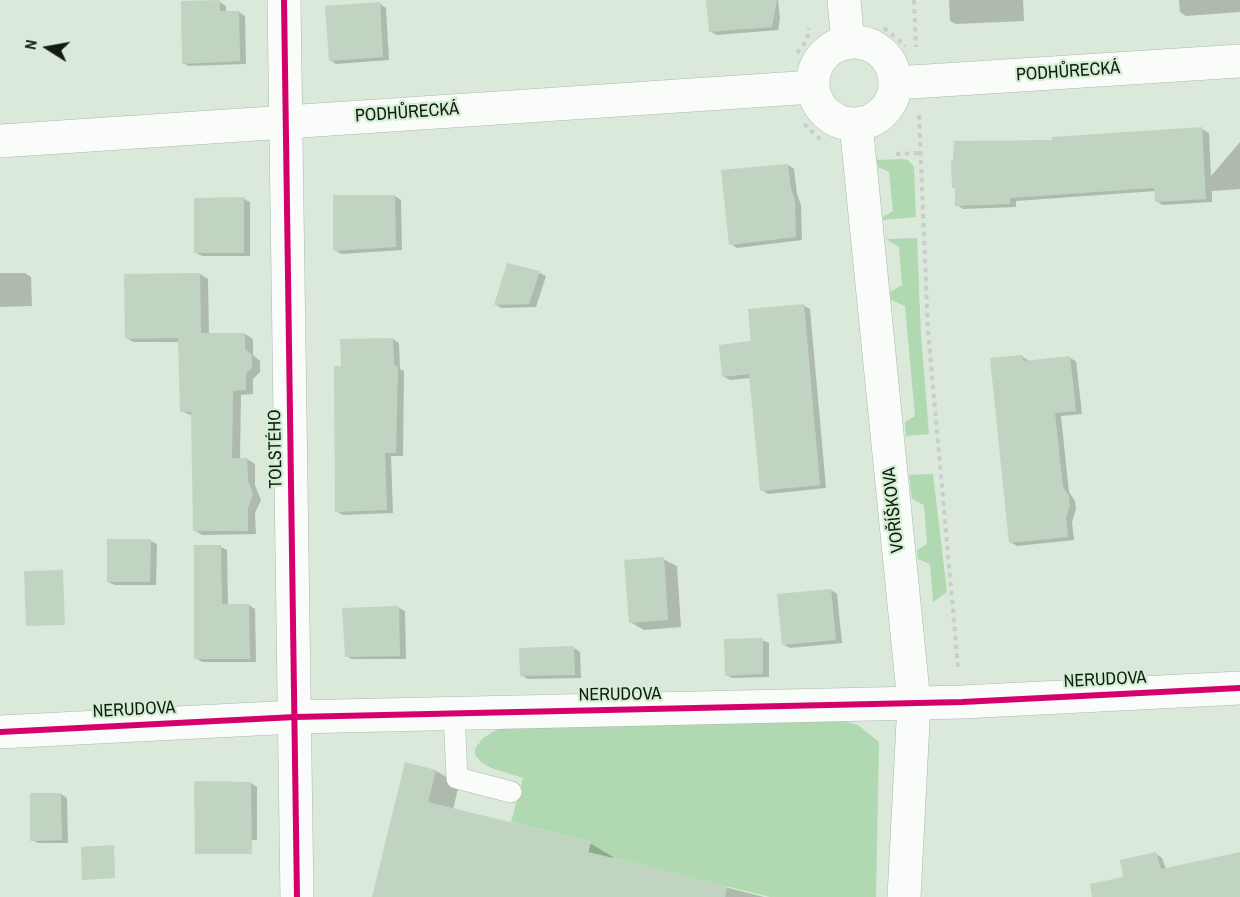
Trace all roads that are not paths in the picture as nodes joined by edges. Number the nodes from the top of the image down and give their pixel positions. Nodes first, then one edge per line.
1 (284, 0) edge
2 (844, 0) edge
3 (848, 43) junction
4 (1240, 61) edge
5 (896, 82) junction
6 (813, 87) junction
7 (286, 121) junction
8 (856, 124) junction
9 (0, 141) edge
10 (1240, 688) edge
11 (914, 703) junction
12 (454, 713) junction
13 (295, 717) junction
14 (0, 732) edge
15 (512, 792) dead end
16 (297, 897) edge
17 (904, 897) edge

1 - 7 street, TOLSTÉHO
2 - 3 street
3 - 5 street
3 - 6 street
4 - 5 street, PODHŮRECKÁ
5 - 8 street
6 - 7 street, PODHŮRECKÁ
6 - 8 street
7 - 9 street, PODHŮRECKÁ
7 - 13 street, TOLSTÉHO
8 - 11 street, VOŘÍŠKOVA
10 - 11 street, NERUDOVA
11 - 12 street, NERUDOVA
11 - 17 street, VOŘÍŠKOVA
12 - 13 street, NERUDOVA
12 - 15 lane
13 - 14 street, NERUDOVA
13 - 16 street, TOLSTÉHO

